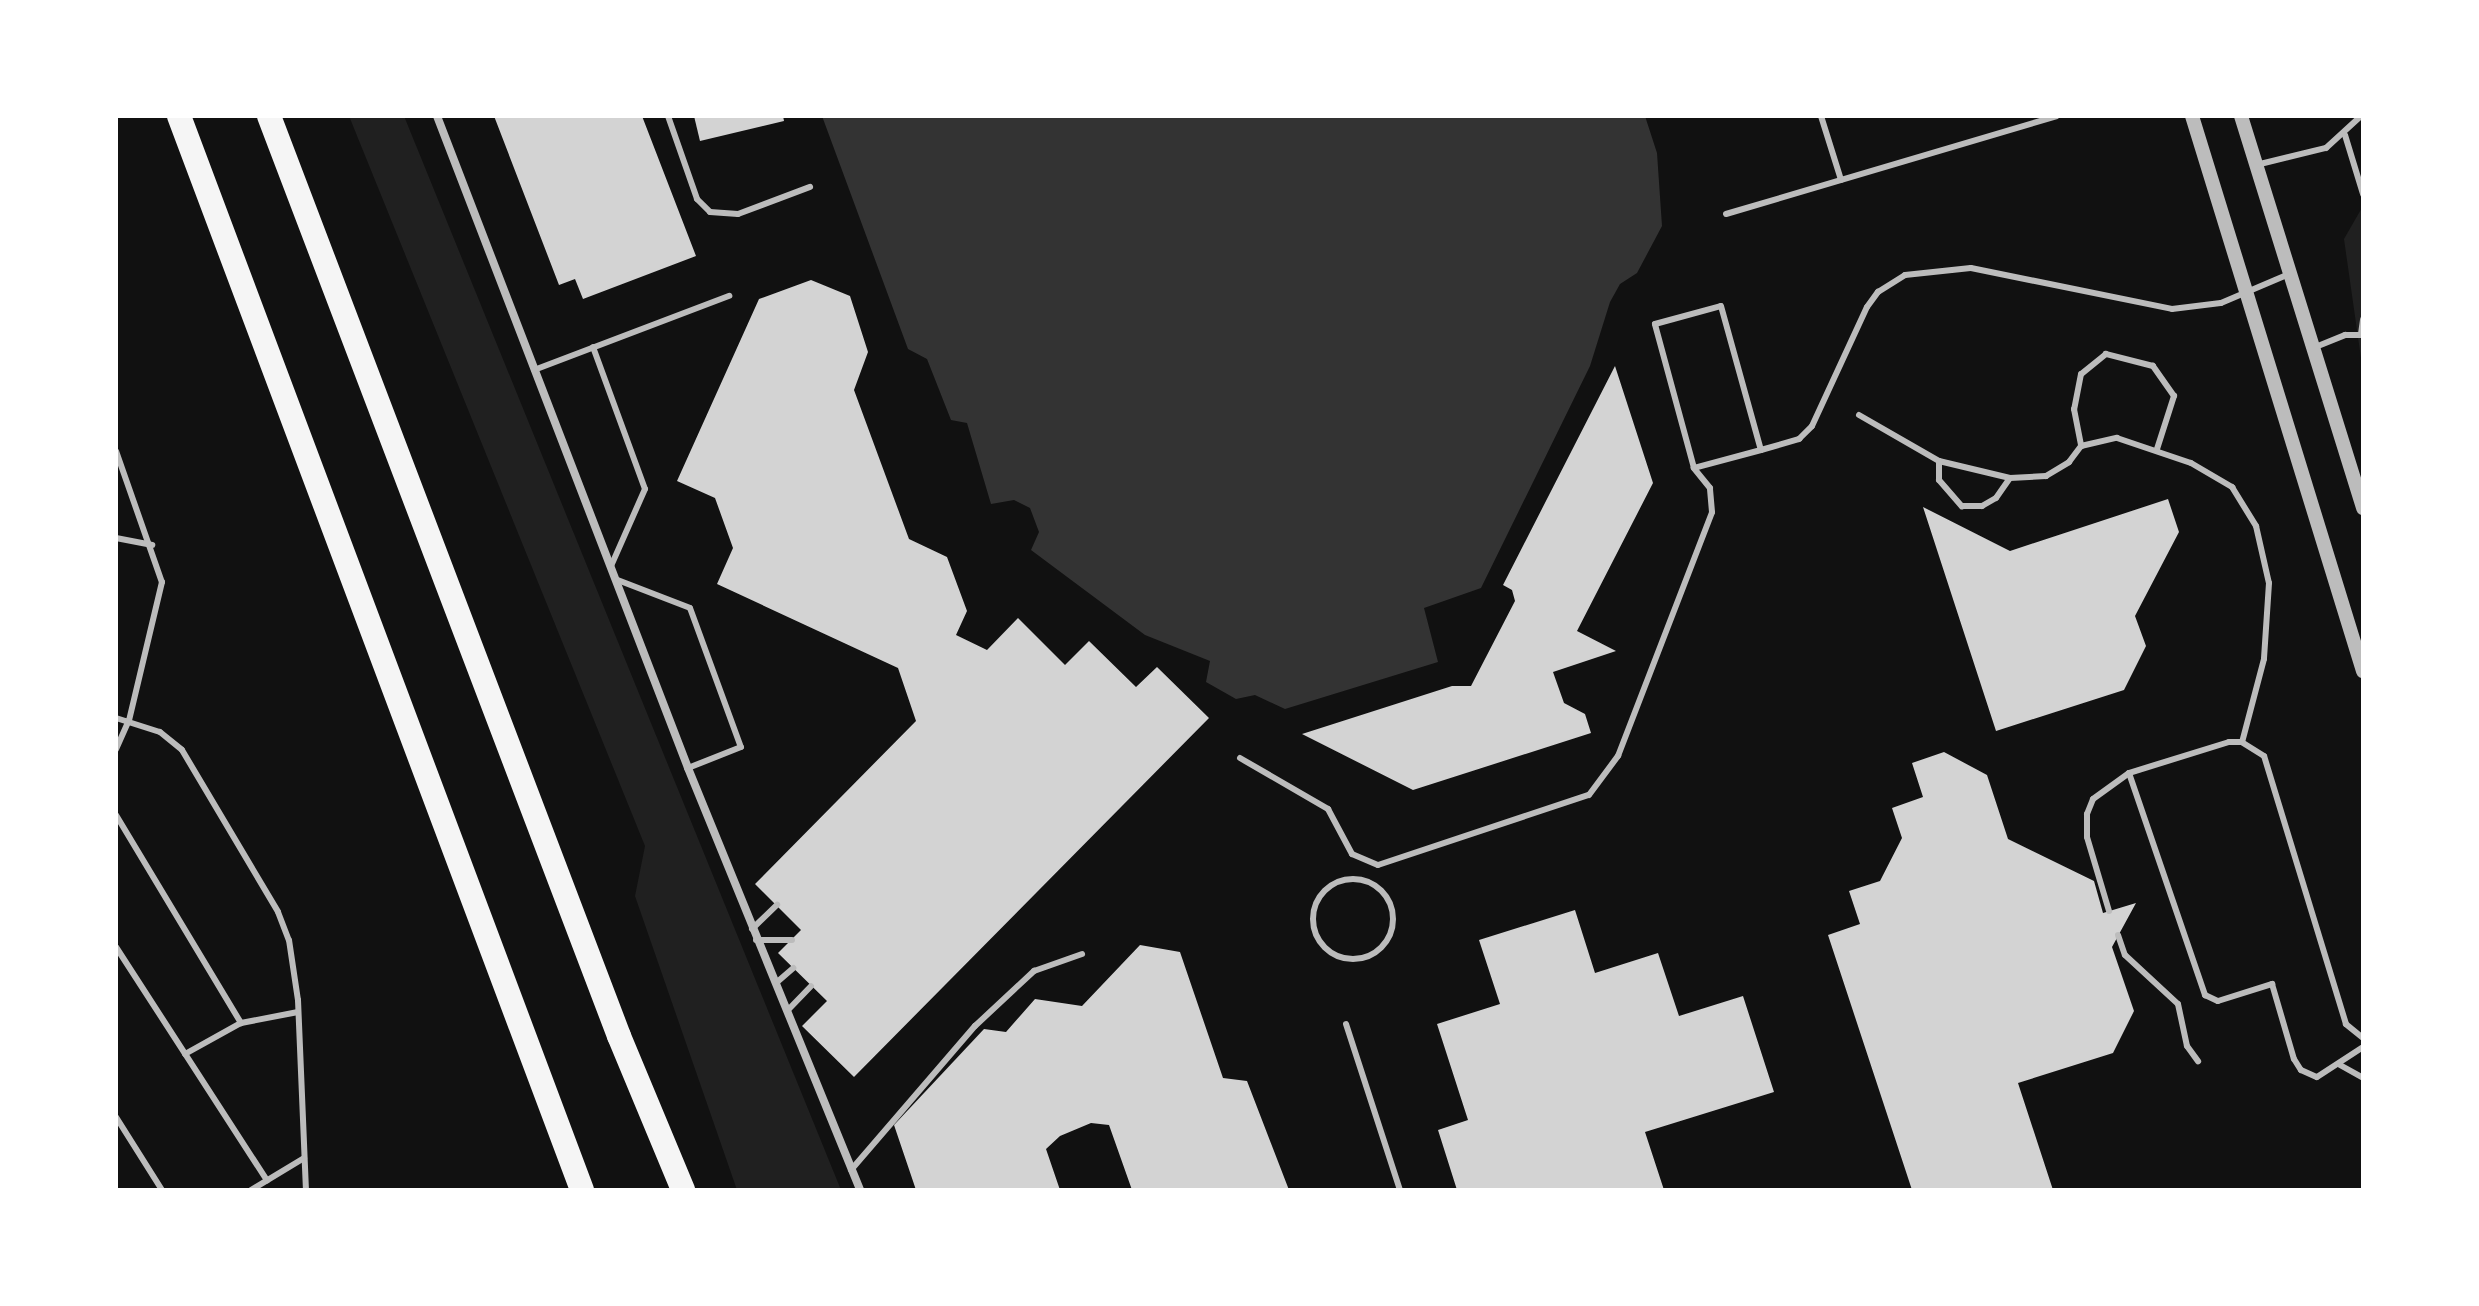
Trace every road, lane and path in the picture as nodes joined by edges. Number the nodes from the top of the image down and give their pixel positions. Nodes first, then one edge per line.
1 (179, 116) edge
2 (269, 116) edge
3 (437, 116) edge
4 (668, 116) edge
5 (1821, 116) edge
6 (2057, 116) edge
7 (2192, 116) edge
8 (2241, 116) edge
9 (2361, 116) edge
10 (2345, 135) junction
11 (2256, 165) junction
12 (1841, 180) junction
13 (810, 187) dead end
14 (2363, 194) edge
15 (1726, 214) dead end
16 (2289, 274) junction
17 (2246, 290) junction
18 (729, 296) dead end
19 (2363, 319) edge
20 (2362, 334) edge
21 (593, 347) junction
22 (2313, 348) junction
23 (534, 370) junction
24 (1859, 415) dead end
25 (2081, 446) junction
26 (2157, 449) junction
27 (1761, 450) junction
28 (116, 451) edge
29 (1939, 461) junction
30 (1694, 468) junction
31 (2010, 478) junction
32 (2363, 508) edge
33 (116, 538) edge
34 (152, 545) junction
35 (611, 566) junction
36 (615, 579) junction
37 (2363, 671) edge
38 (116, 718) edge
39 (129, 720) junction
40 (2242, 742) junction
41 (116, 749) edge
42 (1240, 758) dead end
43 (688, 768) junction
44 (2129, 773) junction
45 (116, 815) edge
46 (1365, 862) junction
47 (1360, 879) junction
48 (777, 905) dead end
49 (2109, 911) dead end
50 (752, 929) junction
51 (2118, 935) dead end
52 (756, 940) junction
53 (792, 940) dead end
54 (116, 947) edge
55 (1082, 954) dead end
56 (793, 968) dead end
57 (776, 983) junction
58 (811, 986) dead end
59 (788, 1010) junction
60 (298, 1012) junction
61 (241, 1023) junction
62 (1346, 1024) dead end
63 (2363, 1038) edge
64 (2363, 1047) edge
65 (185, 1054) junction
66 (2198, 1061) dead end
67 (2340, 1065) junction
68 (2363, 1078) edge
69 (116, 1117) edge
70 (304, 1158) junction
71 (851, 1170) junction
72 (267, 1180) junction
73 (162, 1190) edge
74 (251, 1190) edge
75 (306, 1190) edge
76 (582, 1190) edge
77 (683, 1190) edge
78 (860, 1190) edge
79 (1400, 1190) edge

1 - 76 highway
2 - 77 highway
3 - 23 street
4 - 13 lane
5 - 12 lane
6 - 12 lane
7 - 17 street
8 - 11 street
9 - 10 lane
10 - 11 lane
10 - 14 lane
11 - 16 street
12 - 15 lane
16 - 17 lane
16 - 22 street
17 - 27 lane
17 - 37 street
18 - 21 lane
19 - 20 lane
20 - 22 lane
21 - 23 lane
21 - 35 lane
22 - 32 street
23 - 35 street
24 - 29 lane
25 - 26 lane
25 - 26 lane
25 - 31 lane
26 - 40 lane
27 - 30 lane
27 - 30 lane
28 - 34 lane
29 - 31 lane
29 - 31 lane
30 - 46 lane
33 - 34 lane
34 - 39 lane
35 - 36 street
36 - 43 street
36 - 43 lane
38 - 39 lane
39 - 41 lane
39 - 60 lane
40 - 44 lane
40 - 63 lane
42 - 46 lane
43 - 50 street
44 - 49 lane
44 - 67 lane
45 - 61 lane
46 - 47 lane
47 - 47 lane
48 - 50 lane
50 - 52 street
51 - 66 lane
52 - 53 lane
52 - 57 street
54 - 65 lane
55 - 71 lane
56 - 57 lane
57 - 59 street
58 - 59 lane
59 - 71 street
60 - 61 lane
60 - 70 lane
61 - 65 lane
62 - 79 lane
64 - 67 lane
65 - 72 lane
67 - 68 lane
69 - 73 lane
70 - 72 lane
70 - 75 lane
71 - 78 street
72 - 74 lane

